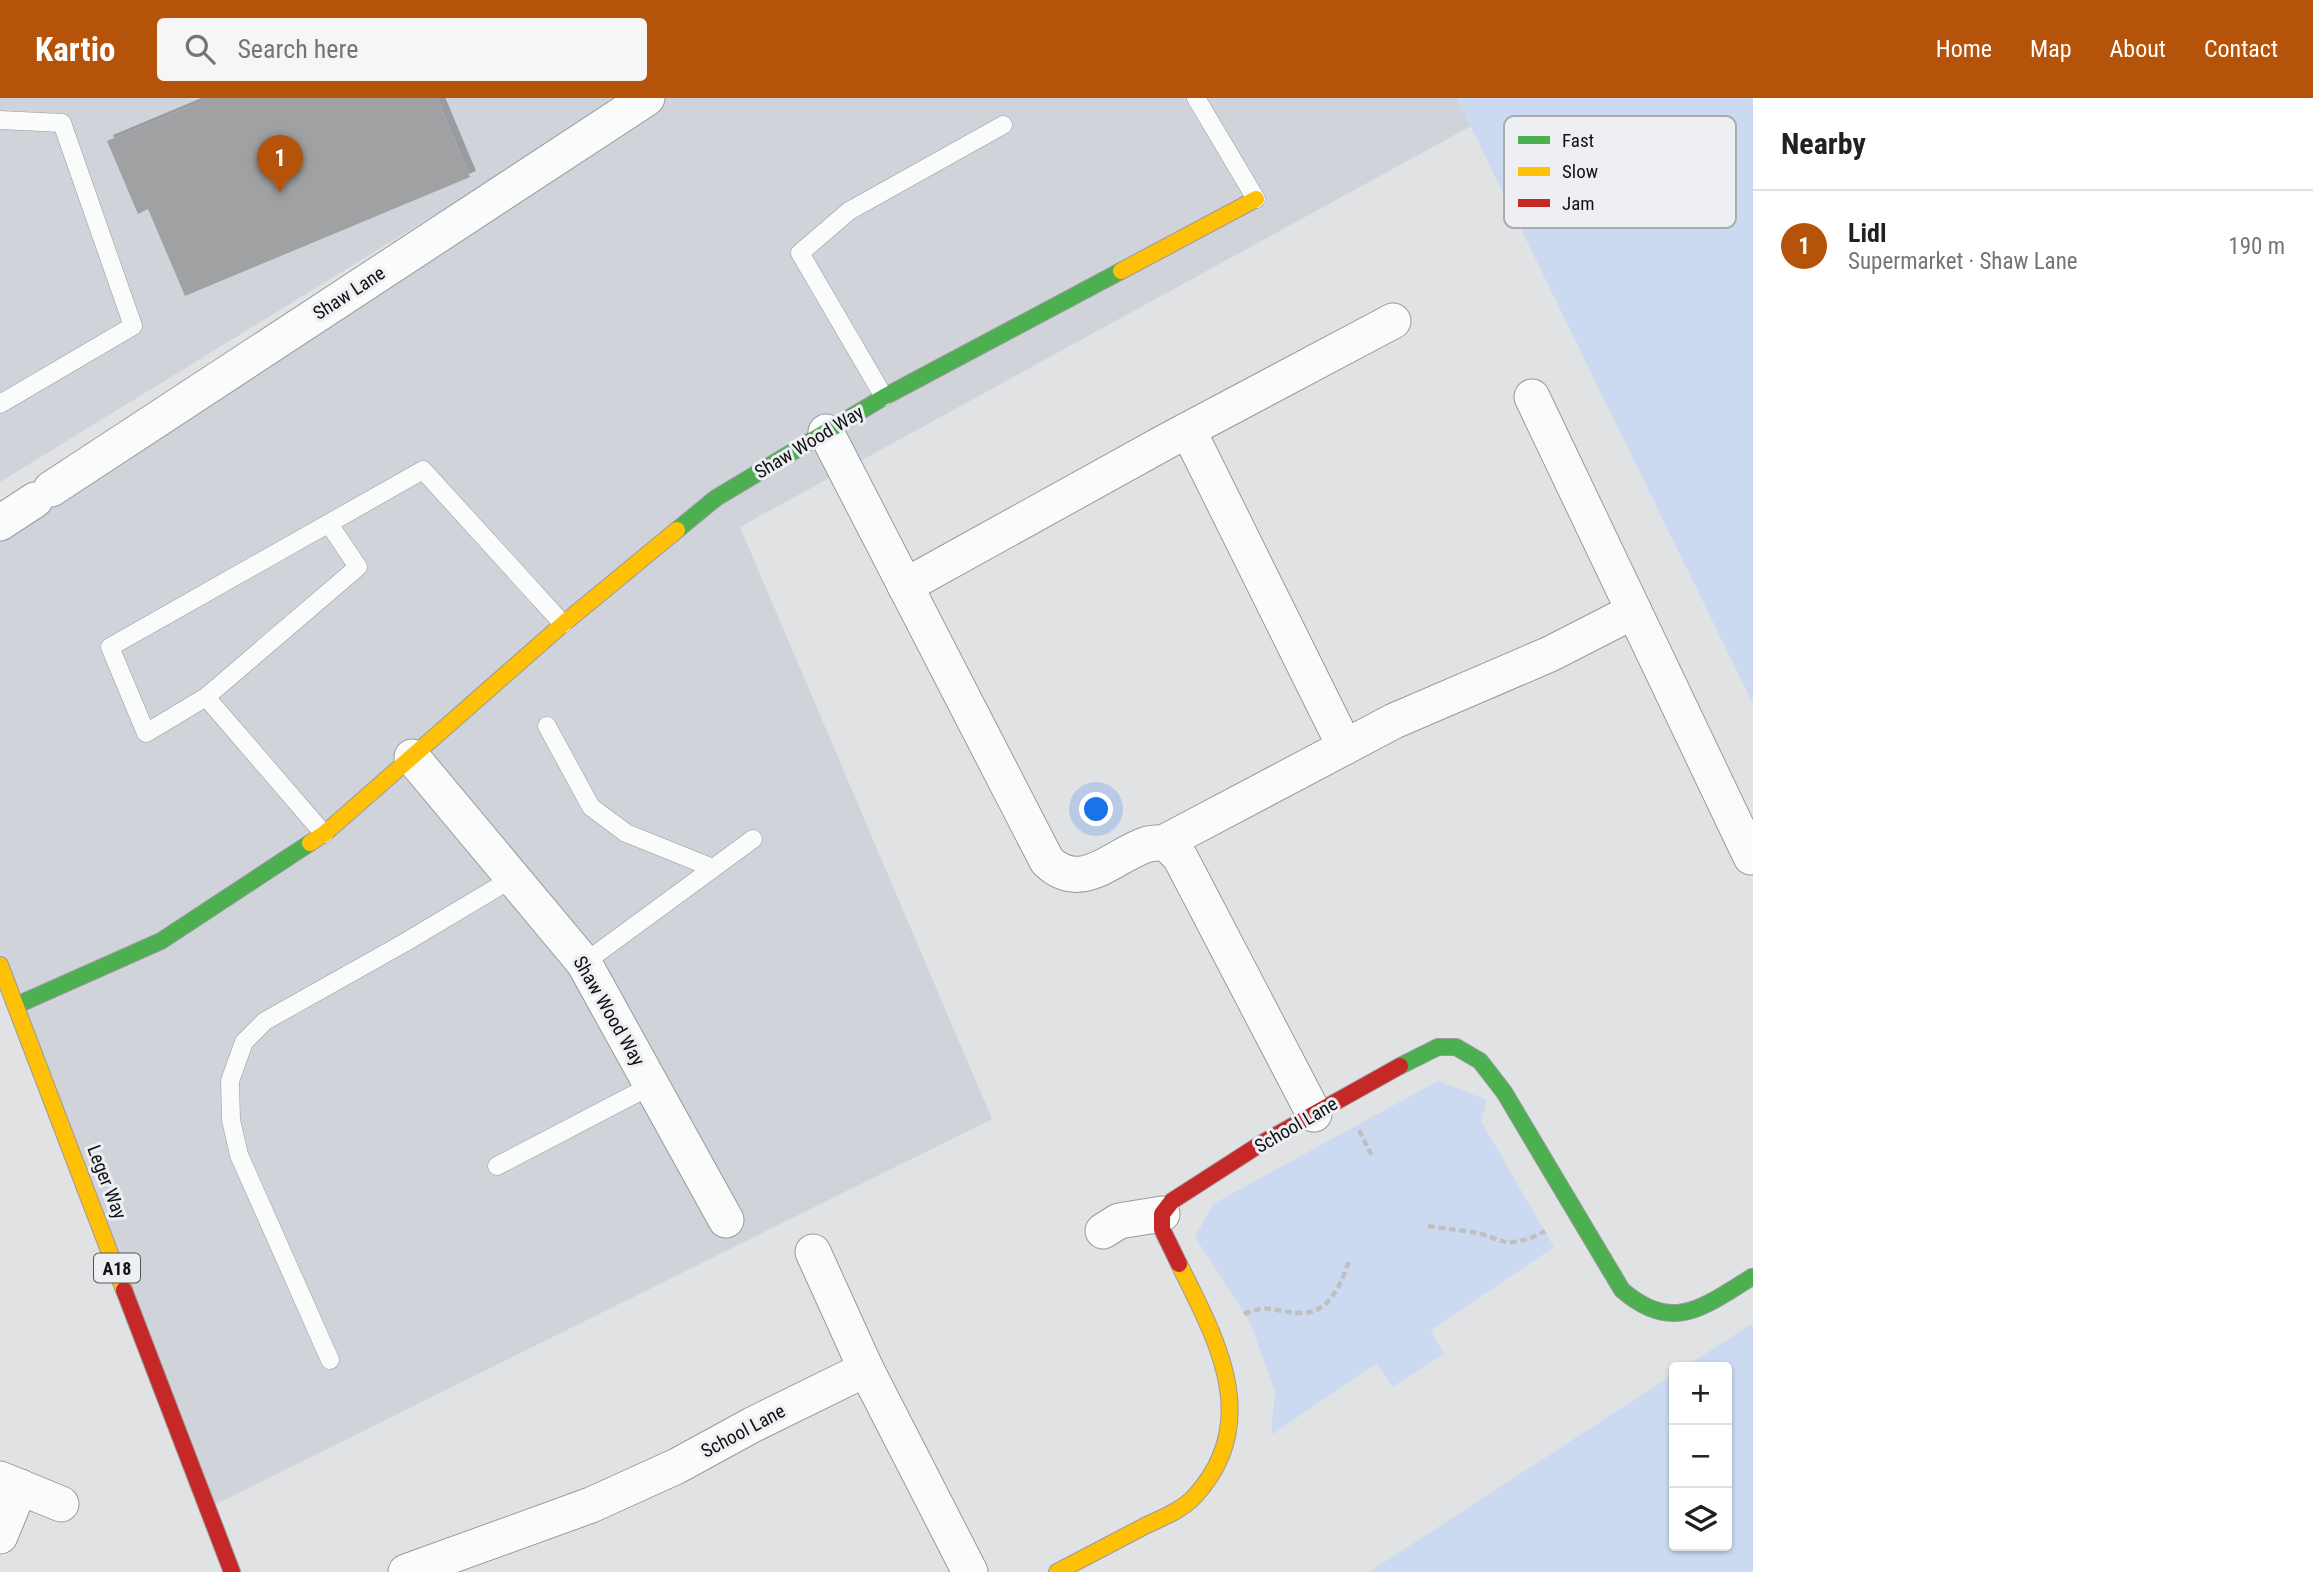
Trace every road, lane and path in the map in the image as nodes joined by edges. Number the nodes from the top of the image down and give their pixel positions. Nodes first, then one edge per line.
1 (647, 98) edge
2 (1196, 98) edge
3 (0, 120) edge
4 (1003, 125) dead end
5 (1256, 199) joint
6 (1393, 321) dead end
7 (884, 397) junction
8 (1532, 397) dead end
9 (0, 404) edge
10 (1188, 430) junction
11 (826, 432) junction
12 (0, 523) edge
13 (329, 524) junction
14 (905, 586) junction
15 (1634, 611) junction
16 (563, 624) junction
17 (206, 696) junction
18 (547, 726) dead end
19 (1345, 747) junction
20 (412, 757) junction
21 (324, 834) junction
22 (753, 839) dead end
23 (1164, 842) junction
24 (1751, 858) dead end
25 (713, 868) junction
26 (513, 878) junction
27 (584, 963) junction
28 (0, 965) edge
29 (17, 1005) junction
30 (652, 1085) junction
31 (1314, 1114) junction
32 (496, 1166) dead end
33 (1576, 1213) junction
34 (1162, 1214) junction
35 (726, 1220) dead end
36 (1428, 1226) dead end
37 (1103, 1231) dead end
38 (813, 1252) dead end
39 (1349, 1261) dead end
40 (1752, 1277) edge
41 (1209, 1328) junction
42 (330, 1360) dead end
43 (866, 1369) junction
44 (10, 1483) edge
45 (61, 1504) dead end
46 (0, 1536) edge
47 (411, 1571) edge
48 (232, 1572) edge
49 (971, 1572) edge
50 (1058, 1572) edge

1 - 12 street, Shaw Lane
2 - 5 lane
3 - 9 lane
4 - 7 lane
5 - 7 main road, Shaw Wood Way
6 - 10 street
7 - 11 main road, Shaw Wood Way
8 - 15 street
10 - 14 street
10 - 19 street
11 - 14 street
11 - 16 main road, Shaw Wood Way
13 - 16 lane
13 - 17 lane
13 - 17 lane
14 - 23 street
15 - 19 street
15 - 24 street
16 - 20 main road, Shaw Wood Way
17 - 21 lane
18 - 25 lane
19 - 23 street
20 - 21 main road, Shaw Wood Way
20 - 26 street, Shaw Wood Way
21 - 29 main road, Shaw Wood Way
22 - 25 lane
23 - 31 street
25 - 27 lane
26 - 27 street, Shaw Wood Way
26 - 42 lane
27 - 30 street, Shaw Wood Way
28 - 29 main road, Leger Way / A18
29 - 48 main road, Leger Way / A18
30 - 32 lane
30 - 35 street, Shaw Wood Way
31 - 33 main road, School Lane
31 - 34 main road, School Lane
33 - 36 path
33 - 40 main road, School Lane
34 - 37 street
34 - 41 main road
38 - 43 street
39 - 41 path
41 - 50 main road
43 - 47 street, School Lane
43 - 49 street
44 - 45 street
44 - 46 street

